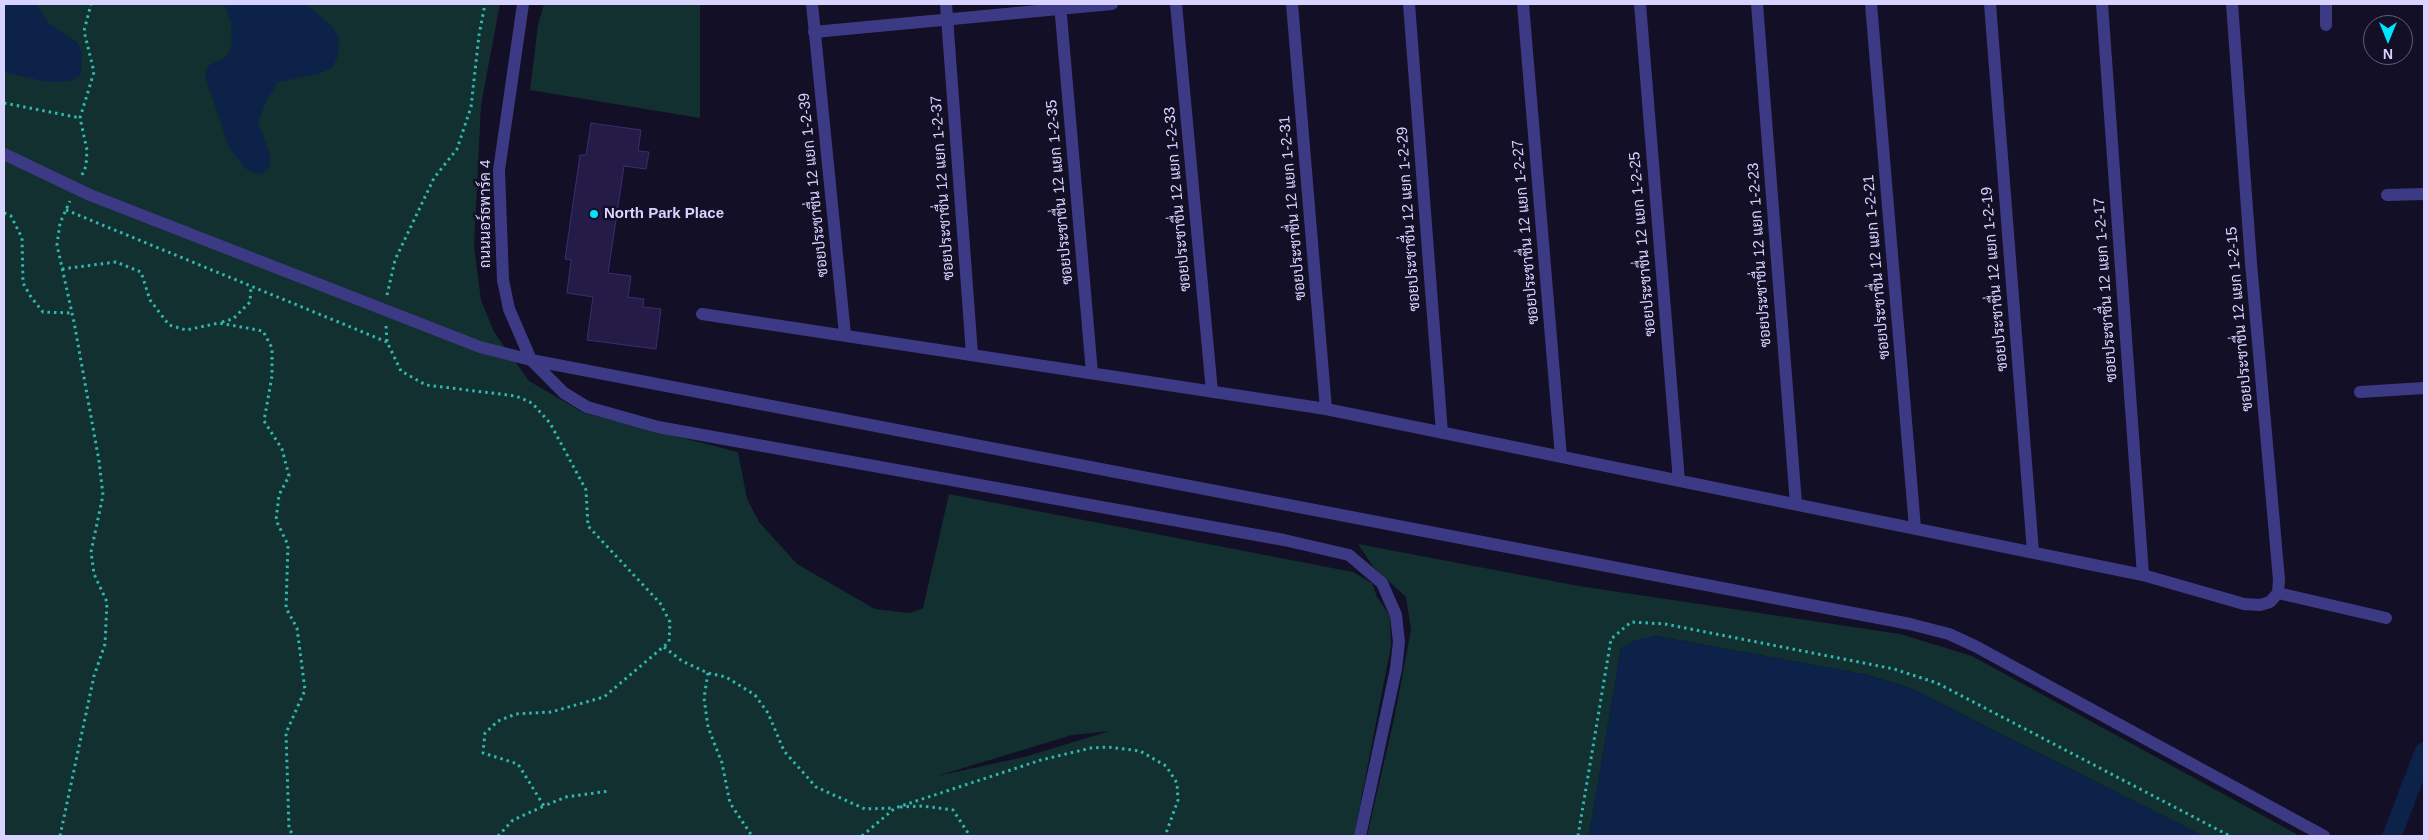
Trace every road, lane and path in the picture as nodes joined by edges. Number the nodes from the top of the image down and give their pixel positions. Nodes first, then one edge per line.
1 (91, 4) edge
2 (485, 4) edge
3 (523, 4) edge
4 (812, 4) edge
5 (946, 4) edge
6 (1112, 4) edge
7 (1176, 4) edge
8 (1292, 4) edge
9 (1409, 4) edge
10 (1523, 4) edge
11 (1640, 4) edge
12 (1757, 4) edge
13 (1871, 4) edge
14 (1990, 4) edge
15 (2102, 4) edge
16 (2232, 4) edge
17 (2326, 4) edge
18 (1060, 6) edge
19 (947, 20) junction
20 (2326, 25) dead end
21 (814, 32) junction
22 (4, 104) edge
23 (80, 118) junction
24 (4, 154) edge
25 (76, 188) junction
26 (2424, 194) edge
27 (2387, 195) dead end
28 (66, 210) junction
29 (4, 213) edge
30 (62, 268) junction
31 (251, 286) junction
32 (386, 311) junction
33 (72, 313) junction
34 (702, 314) dead end
35 (219, 323) junction
36 (845, 335) junction
37 (387, 342) junction
38 (972, 354) junction
39 (531, 360) junction
40 (1092, 373) junction
41 (2424, 388) edge
42 (1212, 392) junction
43 (2360, 392) dead end
44 (1326, 409) junction
45 (1442, 433) junction
46 (1561, 457) junction
47 (1679, 481) junction
48 (1796, 504) junction
49 (1915, 528) junction
50 (2033, 552) junction
51 (2143, 575) junction
52 (2278, 593) junction
53 (2386, 618) dead end
54 (664, 647) junction
55 (708, 673) junction
56 (609, 791) dead end
57 (544, 806) junction
58 (895, 808) junction
59 (60, 836) edge
60 (294, 836) edge
61 (498, 836) edge
62 (752, 836) edge
63 (862, 836) edge
64 (970, 836) edge
65 (1165, 836) edge
66 (1360, 836) edge
67 (1578, 836) edge
68 (2230, 836) edge
69 (2324, 836) edge

1 - 23 path
2 - 32 path
3 - 39 street, ถนนนอร์ธพาร์ค 4
4 - 21 street, ซอยประชาชื่น 12 แยก 1-2-39
5 - 19 street, ซอยประชาชื่น 12 แยก 1-2-37
6 - 18 street
7 - 42 street, ซอยประชาชื่น 12 แยก 1-2-33
8 - 44 street, ซอยประชาชื่น 12 แยก 1-2-31
9 - 45 street, ซอยประชาชื่น 12 แยก 1-2-29
10 - 46 street, ซอยประชาชื่น 12 แยก 1-2-27
11 - 47 street, ซอยประชาชื่น 12 แยก 1-2-25
12 - 48 street, ซอยประชาชื่น 12 แยก 1-2-23
13 - 49 street, ซอยประชาชื่น 12 แยก 1-2-21
14 - 50 street, ซอยประชาชื่น 12 แยก 1-2-19
15 - 51 street, ซอยประชาชื่น 12 แยก 1-2-17
16 - 52 street, ซอยประชาชื่น 12 แยก 1-2-15
17 - 20 street
18 - 19 street
18 - 40 street, ซอยประชาชื่น 12 แยก 1-2-35
19 - 21 street
19 - 38 street, ซอยประชาชื่น 12 แยก 1-2-37
21 - 36 street, ซอยประชาชื่น 12 แยก 1-2-39
22 - 23 path
23 - 25 path
24 - 25 street
25 - 28 path
25 - 32 street
26 - 27 street
28 - 30 path
28 - 31 path
29 - 33 path
30 - 33 path
30 - 35 path
31 - 35 path
31 - 37 path
32 - 37 path
32 - 39 street
33 - 59 path
34 - 36 street
35 - 60 path
36 - 38 street
37 - 54 path
38 - 40 street
39 - 66 street
39 - 69 street
40 - 42 street
41 - 43 street
42 - 44 street
44 - 45 street
45 - 46 street
46 - 47 street
47 - 48 street
48 - 49 street
49 - 50 street
50 - 51 street
51 - 52 street
52 - 53 street
54 - 55 path
54 - 57 path
55 - 58 path
55 - 62 path
56 - 57 path
57 - 61 path
58 - 63 path
58 - 64 path
58 - 65 path
67 - 68 path

